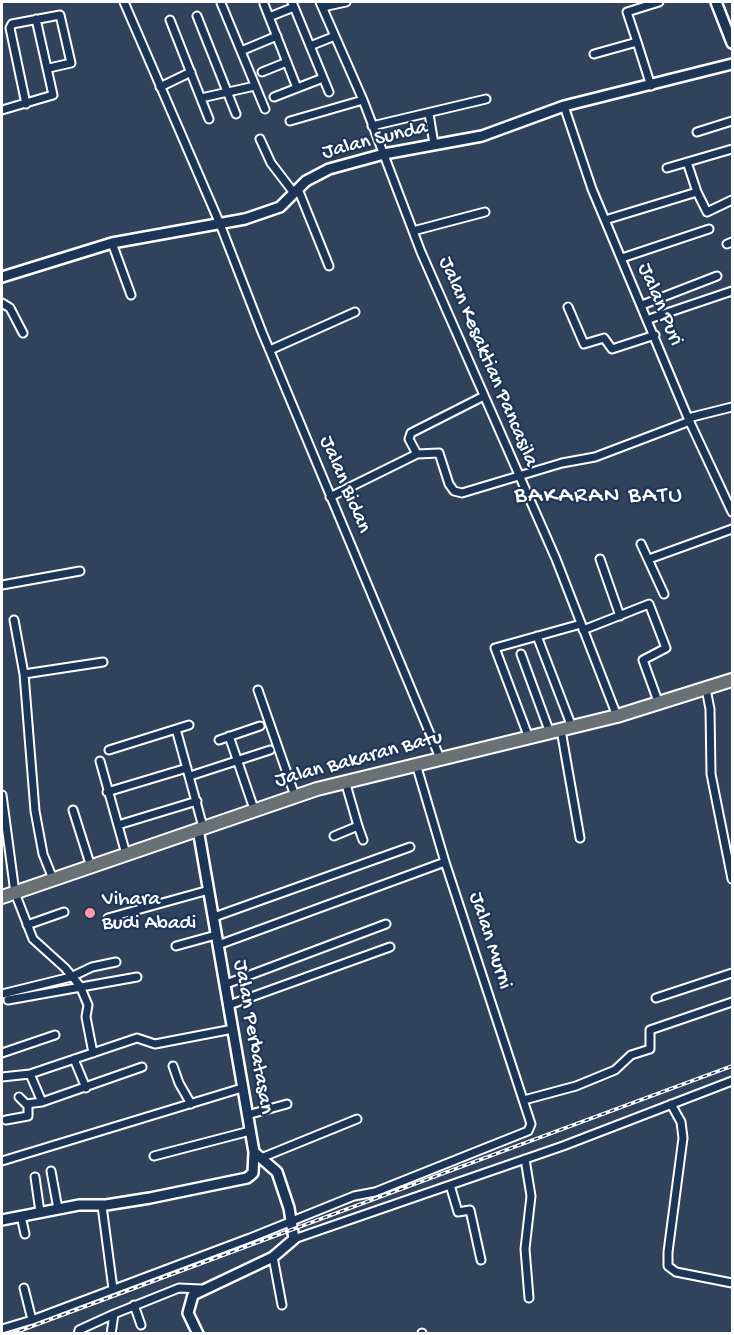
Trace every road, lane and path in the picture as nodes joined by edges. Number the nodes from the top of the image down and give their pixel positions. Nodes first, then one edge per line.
1 (346, 2) edge
2 (659, 2) edge
3 (716, 2) edge
4 (221, 3) dead end
5 (264, 4) dead end
6 (293, 4) edge
7 (321, 4) edge
8 (125, 5) edge
9 (197, 16) dead end
10 (269, 17) junction
11 (36, 19) junction
12 (171, 20) dead end
13 (277, 36) junction
14 (335, 36) junction
15 (637, 42) junction
16 (732, 43) edge
17 (310, 46) junction
18 (241, 51) junction
19 (594, 54) dead end
20 (287, 62) junction
21 (732, 64) edge
22 (49, 69) junction
23 (191, 72) junction
24 (262, 72) dead end
25 (323, 78) junction
26 (255, 86) junction
27 (651, 86) junction
28 (160, 87) junction
29 (297, 88) junction
30 (227, 92) junction
31 (329, 92) dead end
32 (274, 97) dead end
33 (201, 98) junction
34 (486, 99) dead end
35 (363, 100) junction
36 (26, 104) junction
37 (564, 106) junction
38 (265, 109) dead end
39 (2, 110) edge
40 (236, 114) dead end
41 (429, 114) junction
42 (209, 119) dead end
43 (290, 121) dead end
44 (732, 121) edge
45 (372, 126) junction
46 (697, 132) dead end
47 (260, 139) dead end
48 (434, 144) junction
49 (732, 149) edge
50 (384, 154) junction
51 (687, 162) junction
52 (667, 168) dead end
53 (296, 191) junction
54 (697, 192) junction
55 (732, 200) edge
56 (485, 213) dead end
57 (605, 220) junction
58 (220, 224) junction
59 (709, 229) dead end
60 (413, 231) junction
61 (112, 243) junction
62 (622, 258) junction
63 (329, 266) dead end
64 (717, 276) dead end
65 (2, 277) edge
66 (732, 291) edge
67 (131, 295) dead end
68 (2, 303) edge
69 (642, 305) junction
70 (568, 307) dead end
71 (355, 312) dead end
72 (649, 319) junction
73 (23, 333) dead end
74 (655, 335) junction
75 (270, 350) junction
76 (484, 396) junction
77 (732, 407) edge
78 (689, 419) junction
79 (417, 454) junction
80 (518, 476) junction
81 (330, 497) junction
82 (732, 513) edge
83 (732, 530) edge
84 (641, 544) dead end
85 (600, 559) dead end
86 (649, 559) junction
87 (80, 571) dead end
88 (2, 585) edge
89 (664, 594) dead end
90 (620, 616) junction
91 (14, 620) dead end
92 (582, 627) junction
93 (537, 636) junction
94 (521, 654) dead end
95 (103, 662) dead end
96 (24, 674) junction
97 (732, 680) edge
98 (706, 689) junction
99 (258, 690) dead end
100 (659, 704) junction
101 (617, 716) junction
102 (189, 725) dead end
103 (260, 726) dead end
104 (177, 729) junction
105 (561, 730) junction
106 (229, 736) junction
107 (529, 738) junction
108 (219, 740) dead end
109 (109, 750) dead end
110 (270, 750) dead end
111 (441, 759) junction
112 (237, 760) junction
113 (99, 761) dead end
114 (416, 764) junction
115 (187, 768) junction
116 (190, 776) junction
117 (345, 781) junction
118 (107, 792) junction
119 (2, 795) edge
120 (294, 796) junction
121 (197, 801) junction
122 (254, 809) junction
123 (73, 810) dead end
124 (118, 825) junction
125 (358, 826) junction
126 (200, 828) junction
127 (334, 836) dead end
128 (580, 838) dead end
129 (363, 840) dead end
130 (410, 848) dead end
131 (126, 854) junction
132 (445, 862) junction
133 (91, 867) junction
134 (732, 873) edge
135 (53, 879) junction
136 (208, 890) junction
137 (15, 893) junction
138 (2, 897) edge
139 (64, 912) dead end
140 (214, 917) junction
141 (108, 918) dead end
142 (386, 924) dead end
143 (27, 925) junction
144 (216, 935) junction
145 (218, 945) junction
146 (176, 946) dead end
147 (390, 947) dead end
148 (116, 962) dead end
149 (732, 973) edge
150 (71, 977) junction
151 (137, 977) dead end
152 (226, 984) junction
153 (80, 986) junction
154 (2, 994) edge
155 (656, 998) dead end
156 (8, 1000) dead end
157 (732, 1002) edge
158 (229, 1005) junction
159 (233, 1029) junction
160 (55, 1035) dead end
161 (2, 1053) edge
162 (93, 1053) junction
163 (75, 1059) junction
164 (173, 1066) dead end
165 (142, 1067) dead end
166 (30, 1074) junction
167 (2, 1077) edge
168 (732, 1081) edge
169 (86, 1088) junction
170 (242, 1088) junction
171 (19, 1097) dead end
172 (524, 1100) junction
173 (42, 1102) junction
174 (191, 1104) junction
175 (287, 1104) dead end
176 (671, 1104) junction
177 (28, 1105) junction
178 (247, 1115) junction
179 (357, 1119) dead end
180 (6, 1120) dead end
181 (250, 1131) junction
182 (258, 1155) junction
183 (154, 1156) dead end
184 (525, 1159) junction
185 (2, 1161) edge
186 (51, 1171) dead end
187 (34, 1177) dead end
188 (450, 1185) junction
189 (102, 1206) junction
190 (58, 1209) junction
191 (40, 1212) junction
192 (21, 1216) junction
193 (2, 1220) edge
194 (292, 1222) junction
195 (25, 1234) dead end
196 (294, 1239) junction
197 (273, 1257) junction
198 (481, 1260) dead end
199 (732, 1283) edge
200 (24, 1288) dead end
201 (113, 1289) junction
202 (201, 1289) junction
203 (530, 1298) dead end
204 (134, 1305) junction
205 (282, 1305) dead end
206 (111, 1315) junction
207 (32, 1320) junction
208 (141, 1325) dead end
209 (2, 1329) edge
210 (78, 1334) edge
211 (111, 1334) edge
212 (198, 1334) edge

1 - 7 street
2 - 15 street
3 - 16 main road
4 - 18 street
5 - 10 street
6 - 10 street
6 - 17 street
7 - 14 street, Jalan Kesaktian Pancasila
8 - 28 street, Jalan Bidan
9 - 30 street
10 - 13 street
11 - 22 street
11 - 22 street
11 - 36 street
12 - 23 street
13 - 18 street
13 - 20 street
14 - 17 street
14 - 35 street, Jalan Kesaktian Pancasila
15 - 19 street
15 - 27 street
17 - 25 street
18 - 26 street
20 - 24 street
20 - 29 street
21 - 27 main road, Jalan Sunda
22 - 36 street
23 - 28 street
23 - 33 street
25 - 29 street
25 - 31 street
26 - 30 street
26 - 38 street
27 - 37 main road, Jalan Sunda
28 - 58 street, Jalan Bidan
29 - 32 street
30 - 33 street
30 - 40 street
33 - 42 street
34 - 41 street
35 - 43 street
35 - 45 street, Jalan Kesaktian Pancasila
36 - 39 street
37 - 48 main road, Jalan Sunda
37 - 57 street, Jalan Puri
41 - 45 street
41 - 48 street
44 - 46 street
45 - 50 street, Jalan Kesaktian Pancasila
47 - 53 street
48 - 50 main road, Jalan Sunda
49 - 51 street
50 - 53 main road, Jalan Sunda
50 - 60 street, Jalan Kesaktian Pancasila
51 - 52 street
51 - 54 street
53 - 58 main road, Jalan Sunda
53 - 63 street
54 - 55 street
54 - 57 street
56 - 60 street
57 - 62 street, Jalan Puri
58 - 61 main road, Jalan Sunda
58 - 75 street, Jalan Bidan
59 - 62 street
60 - 76 street, Jalan Kesaktian Pancasila
61 - 65 main road, Jalan Sunda
61 - 67 street
62 - 69 street, Jalan Puri
64 - 69 street
66 - 72 street
68 - 73 street
69 - 72 street, Jalan Puri
70 - 74 street
71 - 75 street
72 - 74 street, Jalan Puri
74 - 78 street, Jalan Puri
75 - 81 street, Jalan Bidan
76 - 79 street
76 - 80 street, Jalan Kesaktian Pancasila
77 - 78 street
78 - 80 street
78 - 82 street, Jalan Puri
79 - 80 street
79 - 81 street
80 - 92 street, Jalan Kesaktian Pancasila
81 - 111 street, Jalan Bidan
83 - 86 street
84 - 86 street
85 - 90 street
86 - 89 street
87 - 88 street
90 - 92 street
90 - 100 street
91 - 96 street
92 - 93 street
92 - 101 street, Jalan Kesaktian Pancasila
93 - 105 street
93 - 107 street
94 - 105 street
95 - 96 street
96 - 135 street
97 - 98 highway, Jalan Bakaran Batu
98 - 100 highway, Jalan Bakaran Batu
98 - 134 street
99 - 120 street
100 - 101 highway, Jalan Bakaran Batu
101 - 105 highway, Jalan Bakaran Batu
102 - 104 street
103 - 106 street
104 - 109 street
104 - 115 street
105 - 107 highway, Jalan Bakaran Batu
105 - 128 street
106 - 108 street
106 - 112 street
107 - 111 highway, Jalan Bakaran Batu
110 - 112 street
111 - 114 highway, Jalan Bakaran Batu
112 - 116 street
112 - 122 street
113 - 118 street
114 - 117 highway, Jalan Bakaran Batu
114 - 132 street, Jalan Murni
115 - 116 street
115 - 118 street
116 - 121 street
117 - 120 highway, Jalan Bakaran Batu
117 - 125 street
118 - 124 street
119 - 137 street
120 - 122 highway, Jalan Bakaran Batu
121 - 124 street
121 - 126 street
122 - 126 highway, Jalan Bakaran Batu
123 - 133 street
124 - 131 street
125 - 127 street
125 - 129 street
126 - 131 highway, Jalan Bakaran Batu
126 - 136 main road, Jalan Perbatasan
130 - 140 street
131 - 133 highway, Jalan Bakaran Batu
132 - 145 street
132 - 172 street, Jalan Murni
133 - 135 highway, Jalan Bakaran Batu
135 - 137 highway, Jalan Bakaran Batu
136 - 140 main road, Jalan Perbatasan
136 - 141 street
137 - 138 highway, Jalan Bakaran Batu
137 - 143 street
139 - 143 street
140 - 144 main road, Jalan Perbatasan
142 - 152 street
143 - 150 street
144 - 145 main road, Jalan Perbatasan
144 - 146 street
145 - 152 main road, Jalan Perbatasan
147 - 158 street
148 - 150 street
149 - 155 street
150 - 153 street
150 - 154 street
151 - 153 street
152 - 158 main road, Jalan Perbatasan
153 - 156 street
153 - 162 street
157 - 172 street
158 - 159 main road, Jalan Perbatasan
159 - 162 street
159 - 170 main road, Jalan Perbatasan
160 - 161 street
162 - 163 street
163 - 166 street
163 - 169 street
164 - 174 street
165 - 169 street
166 - 167 street
166 - 173 street
168 - 176 street
169 - 173 street
170 - 174 street
170 - 178 main road, Jalan Perbatasan
171 - 177 street
172 - 194 street, Jalan Murni
173 - 177 street
174 - 185 street
175 - 178 street
176 - 184 street
176 - 199 street
177 - 180 street
178 - 181 main road, Jalan Perbatasan
179 - 182 street
181 - 182 main road, Jalan Perbatasan
181 - 183 street
182 - 189 main road
182 - 194 main road, Jalan Perbatasan
184 - 188 street
184 - 203 street
186 - 190 street
187 - 191 street
188 - 196 street
188 - 198 street
189 - 190 main road
189 - 201 street
190 - 191 main road
191 - 192 main road
192 - 193 main road
192 - 195 street
194 - 196 main road, Jalan Perbatasan
194 - 201 street
196 - 197 main road
197 - 202 main road
197 - 205 street
200 - 207 street
201 - 207 street
202 - 204 street
202 - 212 main road
204 - 206 street
204 - 208 street
206 - 210 street
206 - 211 street
207 - 209 street

